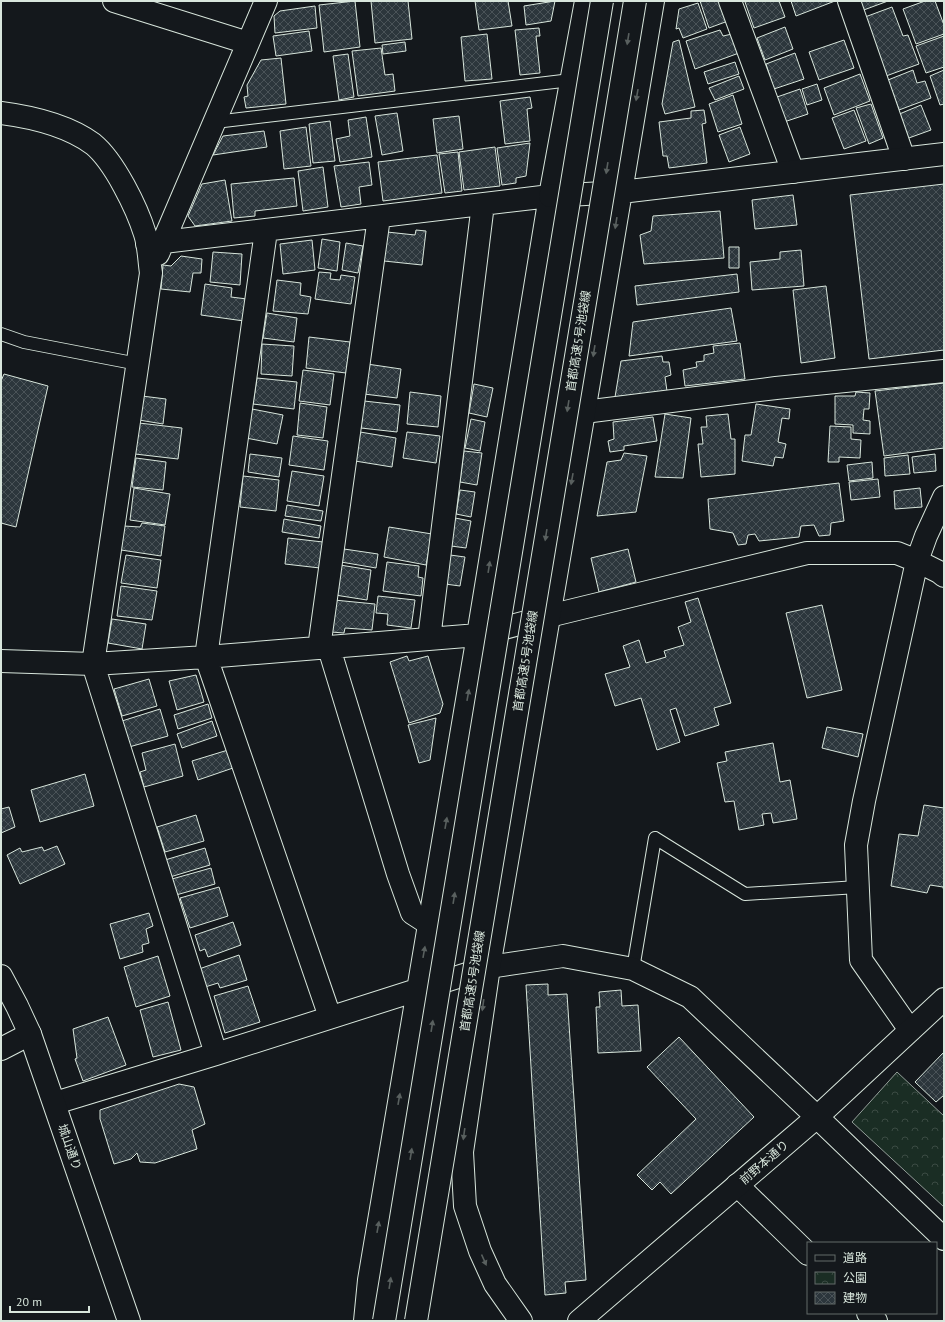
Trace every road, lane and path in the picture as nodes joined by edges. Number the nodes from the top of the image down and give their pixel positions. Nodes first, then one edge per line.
1 (114, 1) edge
2 (266, 1) edge
3 (586, 1) edge
4 (602, 1) edge
5 (635, 1) edge
6 (653, 1) edge
7 (730, 1) edge
8 (849, 1) edge
9 (248, 43) junction
10 (571, 80) junction
11 (1, 113) edge
12 (215, 122) junction
13 (944, 154) edge
14 (904, 159) junction
15 (792, 172) junction
16 (621, 192) junction
17 (550, 196) junction
18 (483, 204) junction
19 (379, 217) junction
20 (266, 231) junction
21 (155, 243) junction
22 (1, 334) edge
23 (138, 364) junction
24 (944, 371) edge
25 (584, 412) junction
26 (944, 498) edge
27 (917, 561) junction
28 (944, 576) edge
29 (549, 616) junction
30 (478, 635) junction
31 (429, 639) junction
32 (324, 648) junction
33 (206, 657) junction
34 (1, 661) edge
35 (93, 664) junction
36 (858, 887) junction
37 (429, 924) junction
38 (489, 966) junction
39 (633, 969) junction
40 (1, 976) edge
41 (418, 990) junction
42 (944, 999) edge
43 (330, 1017) junction
44 (910, 1030) junction
45 (30, 1034) junction
46 (1, 1050) edge
47 (216, 1054) junction
48 (55, 1103) junction
49 (817, 1117) junction
50 (738, 1185) junction
51 (944, 1239) edge
52 (807, 1253) edge
53 (129, 1321) edge
54 (364, 1321) edge
55 (384, 1321) edge
56 (416, 1321) edge
57 (521, 1321) edge
58 (579, 1321) edge

1 - 9 main road
2 - 9 main road
3 - 10 main road
55 -> 4 main road, bridge
5 -> 56 main road, 首都高速5号池袋線, bridge
6 -> 16 main road
7 - 15 main road
8 - 14 main road
9 - 12 main road
10 - 12 lane
10 - 17 main road
11 - 21 main road
12 - 21 main road
13 - 14 main road
14 - 15 main road
15 - 16 main road
16 - 17 main road
16 -> 25 main road
17 - 18 main road
30 -> 17 main road
18 - 19 main road
18 - 31 main road
19 - 20 main road
19 - 32 main road
20 - 21 main road
20 - 33 main road
21 - 23 main road
22 - 23 lane
23 - 35 main road
24 - 25 main road
25 -> 29 main road
26 - 27 main road
27 - 28 main road
27 - 29 main road
27 - 36 main road
29 - 30 main road
29 - 38 main road
30 - 31 main road
37 -> 30 main road
31 - 32 main road
32 - 33 main road
32 - 37 main road
33 - 35 main road
33 - 43 main road
34 - 35 main road
35 - 47 main road
36 - 39 lane
36 - 44 main road
41 -> 37 main road
38 - 39 main road
38 - 41 main road
38 -> 57 main road
39 - 49 main road
40 - 45 main road, 城山通り
41 - 43 main road
54 -> 41 main road
42 - 44 main road, 前野本通り
43 - 47 main road
44 - 49 main road, 前野本通り
45 - 46 main road
45 - 48 main road, 城山通り
47 - 48 main road
48 - 53 main road, 城山通り
49 - 50 main road, 前野本通り
49 - 51 main road
50 - 52 main road
50 - 58 main road, 前野本通り

